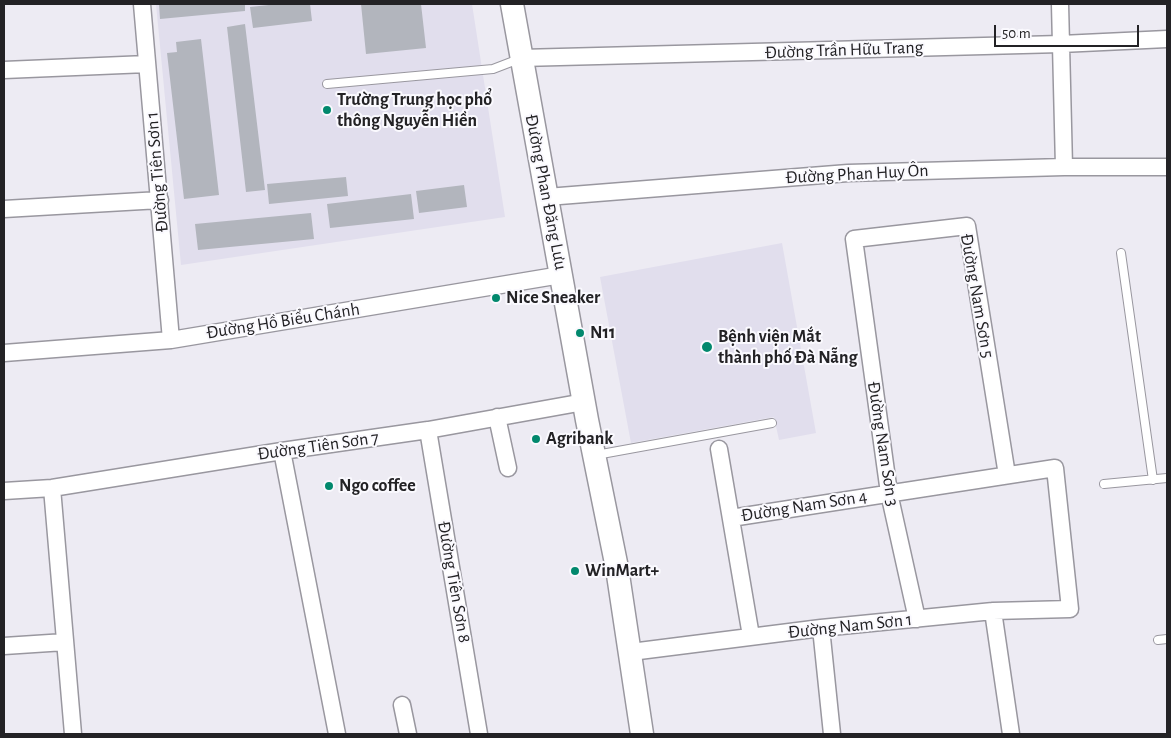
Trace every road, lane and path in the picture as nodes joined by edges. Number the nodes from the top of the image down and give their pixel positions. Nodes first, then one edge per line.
1 (142, 4) edge
2 (512, 4) edge
3 (1060, 4) edge
4 (1167, 39) edge
5 (1061, 44) junction
6 (521, 58) junction
7 (147, 64) junction
8 (4, 70) edge
9 (327, 84) dead end
10 (1064, 167) junction
11 (1167, 167) edge
12 (547, 197) junction
13 (160, 200) junction
14 (4, 209) edge
15 (854, 238) joint
16 (1121, 253) dead end
17 (562, 275) junction
18 (172, 340) junction
19 (4, 353) edge
20 (584, 402) junction
21 (497, 417) junction
22 (772, 422) dead end
23 (428, 430) junction
24 (718, 449) dead end
25 (282, 451) junction
26 (594, 455) junction
27 (508, 468) dead end
28 (1007, 475) junction
29 (1167, 478) edge
30 (1153, 480) junction
31 (1104, 484) dead end
32 (52, 488) junction
33 (4, 491) edge
34 (889, 493) junction
35 (731, 518) junction
36 (1070, 609) joint
37 (993, 611) junction
38 (917, 619) junction
39 (821, 628) junction
40 (752, 636) junction
41 (1167, 639) edge
42 (1158, 640) dead end
43 (65, 642) junction
44 (4, 646) edge
45 (631, 652) junction
46 (402, 705) dead end
47 (72, 734) edge
48 (337, 734) edge
49 (408, 734) edge
50 (479, 734) edge
51 (642, 734) edge
52 (832, 734) edge
53 (1011, 734) edge

1 - 7 street, Đường Tiên Sơn 1
2 - 6 street, Đường Phan Đăng Lưu
3 - 5 street
4 - 5 street, Đường Trần Hữu Trang
5 - 6 street, Đường Trần Hữu Trang
5 - 10 street
6 - 9 lane
6 - 12 street, Đường Phan Đăng Lưu
7 - 8 street
7 - 13 street, Đường Tiên Sơn 1
10 - 11 street, Đường Phan Huy Ôn
10 - 12 street, Đường Phan Huy Ôn
12 - 17 street, Đường Phan Đăng Lưu
13 - 14 street
13 - 18 street, Đường Tiên Sơn 1
15 - 28 street, Đường Nam Sơn 5
15 - 34 street, Đường Nam Sơn 3
16 - 30 lane
17 - 18 street, Đường Hồ Biểu Chánh
17 - 20 street, Đường Phan Đăng Lưu
18 - 19 street, Đường Hồ Biểu Chánh
20 - 21 street, Đường Tiên Sơn 7
20 - 26 street, Đường Phan Đăng Lưu
21 - 23 street, Đường Tiên Sơn 7
21 - 27 street
22 - 26 lane
23 - 25 street, Đường Tiên Sơn 7
23 - 50 street, Đường Tiên Sơn 8
24 - 35 street, Đường Nam Sơn 4
25 - 32 street, Đường Tiên Sơn 7
25 - 48 street
26 - 45 street, Đường Phan Đăng Lưu
28 - 34 street, Đường Nam Sơn 4
28 - 36 street, Đường Nam Sơn 4
29 - 30 lane
30 - 31 lane
32 - 33 street, Đường Tiên Sơn 7
32 - 43 street
34 - 35 street, Đường Nam Sơn 4
34 - 38 street, Đường Nam Sơn 3
35 - 40 street, Đường Nam Sơn 4
36 - 37 street, Đường Nam Sơn 1
37 - 38 street, Đường Nam Sơn 1
37 - 53 street
38 - 39 street, Đường Nam Sơn 1
39 - 40 street, Đường Nam Sơn 1
39 - 52 street
40 - 45 street, Đường Nam Sơn 1
41 - 42 lane
43 - 44 street
43 - 47 street
45 - 51 street, Đường Phan Đăng Lưu
46 - 49 street

